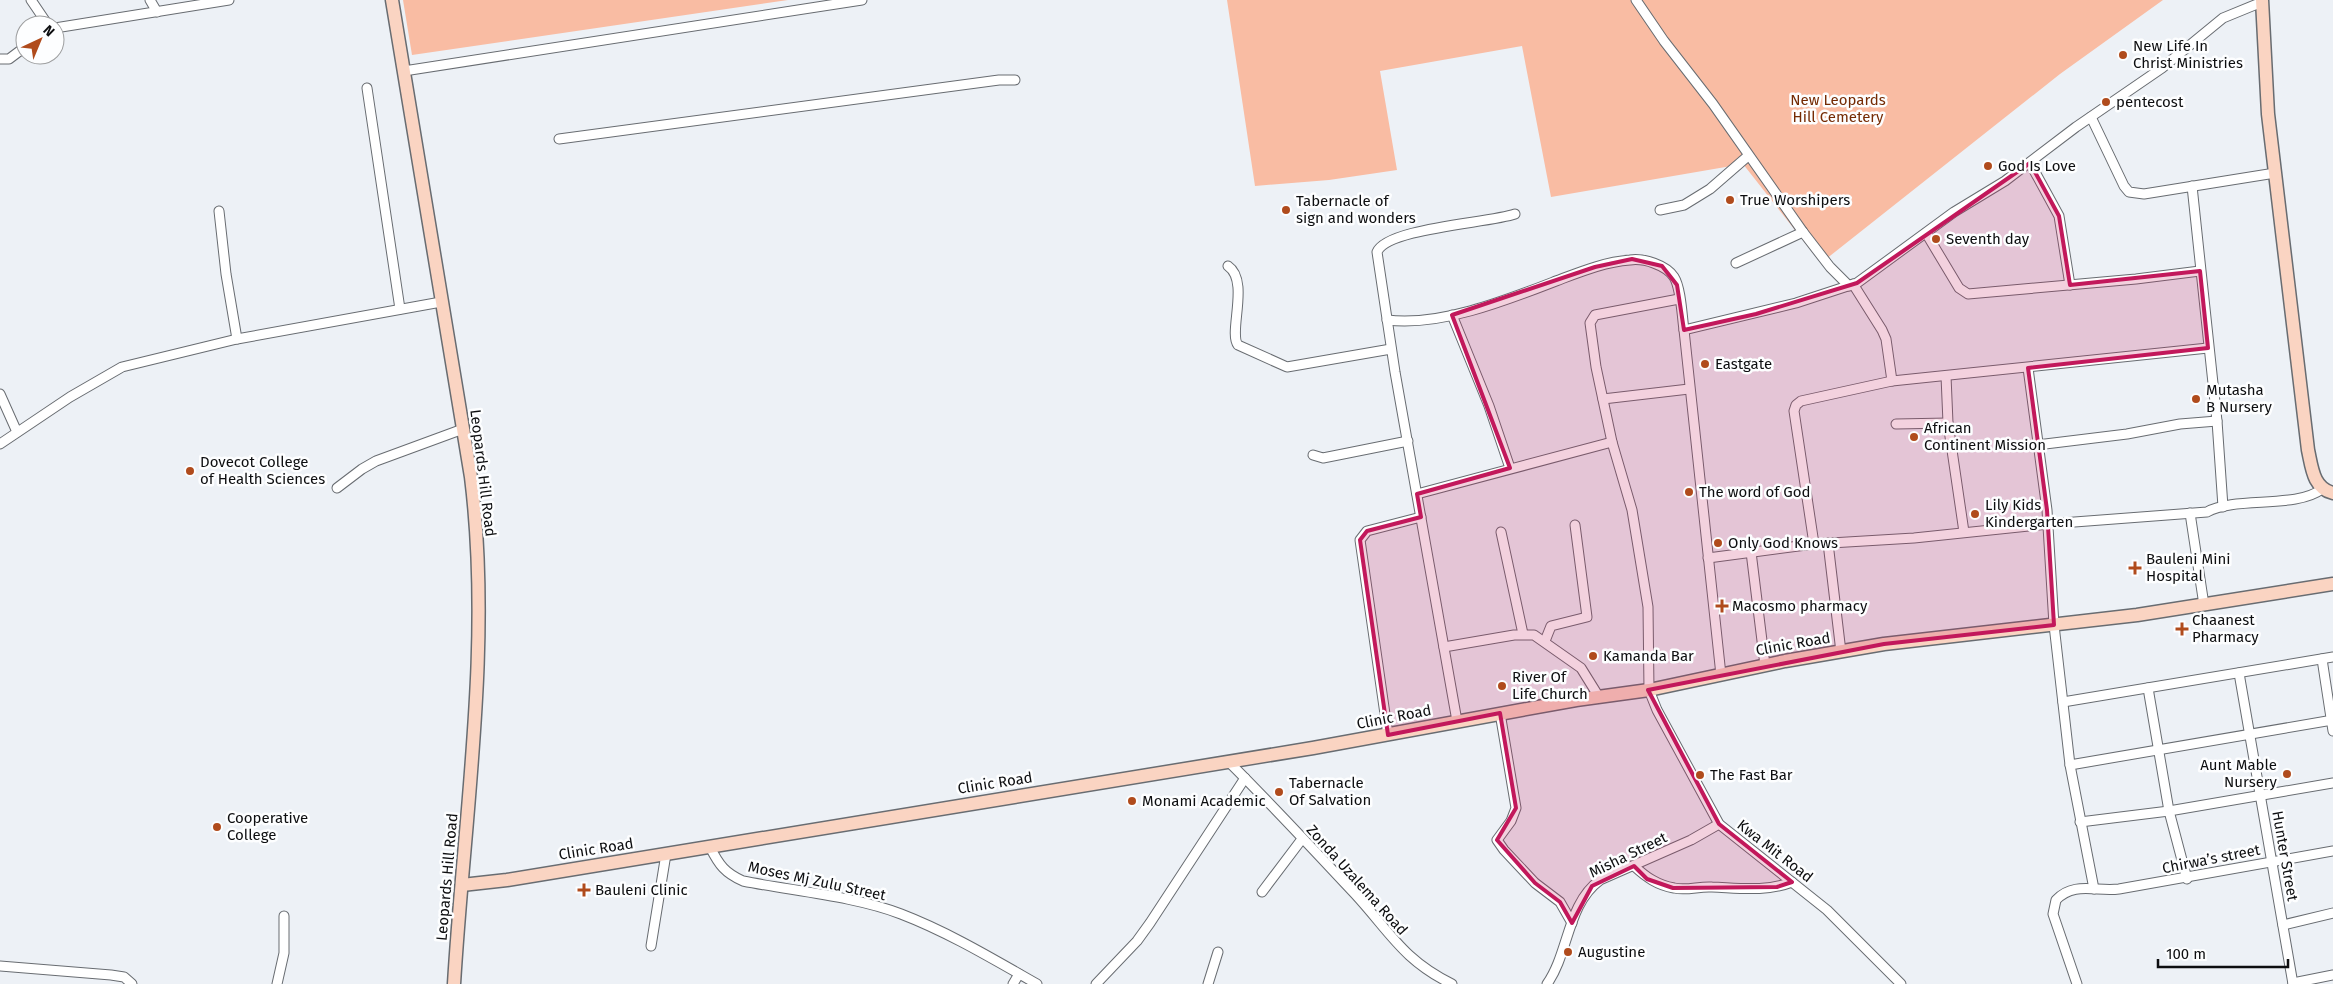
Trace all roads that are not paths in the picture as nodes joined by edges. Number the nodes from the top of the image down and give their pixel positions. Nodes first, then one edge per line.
1 (31, 0) edge
2 (150, 0) edge
3 (229, 0) edge
4 (392, 0) edge
5 (862, 0) edge
6 (1636, 0) edge
7 (2262, 1) edge
8 (157, 12) junction
9 (41, 15) edge
10 (65, 26) edge
11 (15, 55) edge
12 (0, 60) edge
13 (404, 71) junction
14 (1015, 80) dead end
15 (367, 88) dead end
16 (2091, 117) junction
17 (559, 139) dead end
18 (1748, 156) junction
19 (2030, 162) junction
20 (2275, 173) junction
21 (2192, 186) junction
22 (1660, 210) dead end
23 (219, 211) dead end
24 (1515, 214) dead end
25 (1803, 232) junction
26 (1926, 233) junction
27 (1736, 263) dead end
28 (1228, 266) dead end
29 (2200, 271) junction
30 (1851, 285) junction
31 (2070, 285) junction
32 (1679, 299) junction
33 (441, 302) junction
34 (400, 309) junction
35 (1452, 315) junction
36 (1387, 320) junction
37 (1684, 330) junction
38 (237, 339) junction
39 (2208, 348) junction
40 (1391, 349) junction
41 (2028, 368) junction
42 (1946, 376) junction
43 (1892, 380) junction
44 (1689, 389) junction
45 (0, 394) edge
46 (1603, 398) junction
47 (2217, 421) junction
48 (1948, 423) junction
49 (1896, 424) dead end
50 (463, 429) junction
51 (17, 432) junction
52 (1408, 441) junction
53 (1612, 442) junction
54 (0, 444) edge
55 (2037, 445) junction
56 (1313, 455) dead end
57 (1510, 468) junction
58 (337, 488) dead end
59 (2327, 491) edge
60 (1417, 494) junction
61 (2223, 507) junction
62 (2190, 513) junction
63 (1421, 517) junction
64 (2048, 524) junction
65 (1575, 525) dead end
66 (1501, 532) dead end
67 (1964, 532) junction
68 (1828, 543) junction
69 (1814, 544) junction
70 (1751, 552) junction
71 (1708, 558) junction
72 (2333, 584) edge
73 (2204, 606) junction
74 (2054, 625) junction
75 (1523, 634) junction
76 (1545, 641) junction
77 (1444, 647) junction
78 (1841, 652) junction
79 (2333, 658) edge
80 (2322, 659) junction
81 (1765, 665) junction
82 (2239, 673) junction
83 (1721, 675) junction
84 (2148, 688) junction
85 (1649, 690) junction
86 (1599, 697) junction
87 (2063, 702) junction
88 (1500, 713) junction
89 (2332, 720) edge
90 (1457, 721) junction
91 (2333, 731) edge
92 (2249, 733) junction
93 (1388, 735) junction
94 (2159, 750) junction
95 (1229, 762) junction
96 (2070, 765) junction
97 (1245, 778) junction
98 (2333, 783) edge
99 (2259, 794) junction
100 (2170, 811) junction
101 (2080, 822) junction
102 (1719, 824) junction
103 (1302, 839) junction
104 (710, 847) junction
105 (2333, 851) edge
106 (666, 854) junction
107 (2273, 862) junction
108 (1634, 866) junction
109 (2187, 879) junction
110 (1792, 882) junction
111 (462, 885) junction
112 (2094, 889) junction
113 (1262, 892) dead end
114 (2333, 913) edge
115 (284, 916) dead end
116 (1572, 923) junction
117 (2283, 925) junction
118 (651, 946) dead end
119 (1218, 952) dead end
120 (0, 966) edge
121 (1019, 974) junction
122 (2333, 975) edge
123 (1896, 983) edge
124 (132, 984) edge
125 (277, 984) edge
126 (454, 984) edge
127 (1013, 984) edge
128 (1037, 984) edge
129 (1096, 984) edge
130 (1208, 984) edge
131 (1452, 984) edge
132 (1546, 984) edge
133 (2077, 984) edge
134 (2293, 984) edge

1 - 9 street
2 - 8 street
3 - 8 street
4 - 13 street, Leopards Hill Road
5 - 13 street
6 - 18 street
7 - 16 street
7 - 20 street
8 - 10 street
11 - 12 street
13 - 33 street, Leopards Hill Road
14 - 17 street
15 - 34 street
16 - 19 street
16 - 21 street
18 - 22 street
18 - 25 street
19 - 26 street
19 - 31 street
20 - 21 street
20 - 59 street
21 - 29 street
23 - 38 street
24 - 36 street
25 - 27 street
25 - 30 street
26 - 30 street
26 - 31 street
28 - 40 street
29 - 31 street
29 - 39 street
30 - 37 street
30 - 43 street
32 - 35 street
32 - 37 street
32 - 46 street
33 - 34 street
33 - 50 street, Leopards Hill Road
34 - 38 street
35 - 36 street
35 - 57 street
36 - 40 street
37 - 44 street
38 - 51 street
39 - 41 street
39 - 47 street
40 - 52 street
41 - 42 street
41 - 55 street
42 - 43 street
42 - 48 street
43 - 69 street
44 - 46 street
44 - 71 street
45 - 51 street
46 - 53 street
47 - 55 street
47 - 61 street
48 - 49 street
48 - 67 street
50 - 58 street
50 - 111 street, Leopards Hill Road
51 - 54 street
52 - 56 street
52 - 60 street
53 - 57 street
53 - 85 street
55 - 64 street
57 - 60 street
59 - 61 street
60 - 63 street
61 - 62 street
62 - 64 street
62 - 73 street
63 - 77 street
63 - 93 street
64 - 67 street
64 - 74 street
65 - 76 street
66 - 75 street
67 - 68 street
68 - 69 street
68 - 78 street
69 - 70 street
70 - 71 street
70 - 81 street
71 - 83 street
72 - 73 street, Clinic Road
73 - 74 street, Clinic Road
74 - 78 street, Clinic Road
74 - 87 street
75 - 76 street
75 - 77 street
76 - 86 street
77 - 90 street
78 - 81 street, Clinic Road
79 - 80 street
80 - 82 street
80 - 89 street
81 - 83 street, Clinic Road
82 - 84 street
82 - 92 street, Hunter Street
83 - 85 street, Clinic Road
84 - 87 street
84 - 94 street
85 - 86 street, Clinic Road
85 - 102 street, Kwa Mit Road
86 - 88 street, Clinic Road
87 - 96 street
88 - 90 street, Clinic Road
88 - 116 street
89 - 91 street
89 - 92 street
90 - 93 street, Clinic Road
92 - 94 street
92 - 99 street, Hunter Street
93 - 95 street, Clinic Road
94 - 96 street
94 - 100 street
95 - 97 street, Zonda Uzalema Road
95 - 104 street, Clinic Road
96 - 101 street
97 - 103 street, Zonda Uzalema Road
97 - 129 street
98 - 99 street
99 - 100 street
99 - 107 street, Hunter Street
100 - 101 street
100 - 109 street
101 - 112 street
102 - 108 street, Misha Street
102 - 110 street, Kwa Mit Road
103 - 113 street
103 - 131 street, Zonda Uzalema Road
104 - 106 street, Clinic Road
104 - 121 street, Moses Mj Zulu Street
105 - 107 street, Chirwa’s street
106 - 111 street, Clinic Road
106 - 118 street
107 - 109 street, Chirwa’s street
107 - 117 street, Hunter Street
108 - 110 street
108 - 116 street, Misha Street
109 - 112 street, Chirwa’s street
110 - 123 street, Kwa Mit Road
111 - 126 street, Leopards Hill Road
112 - 133 street, Chirwa’s street
114 - 117 street
115 - 125 street
116 - 132 street, Misha Street
117 - 134 street, Hunter Street
119 - 130 street
120 - 124 street
121 - 127 street
121 - 128 street, Moses Mj Zulu Street
122 - 134 street

